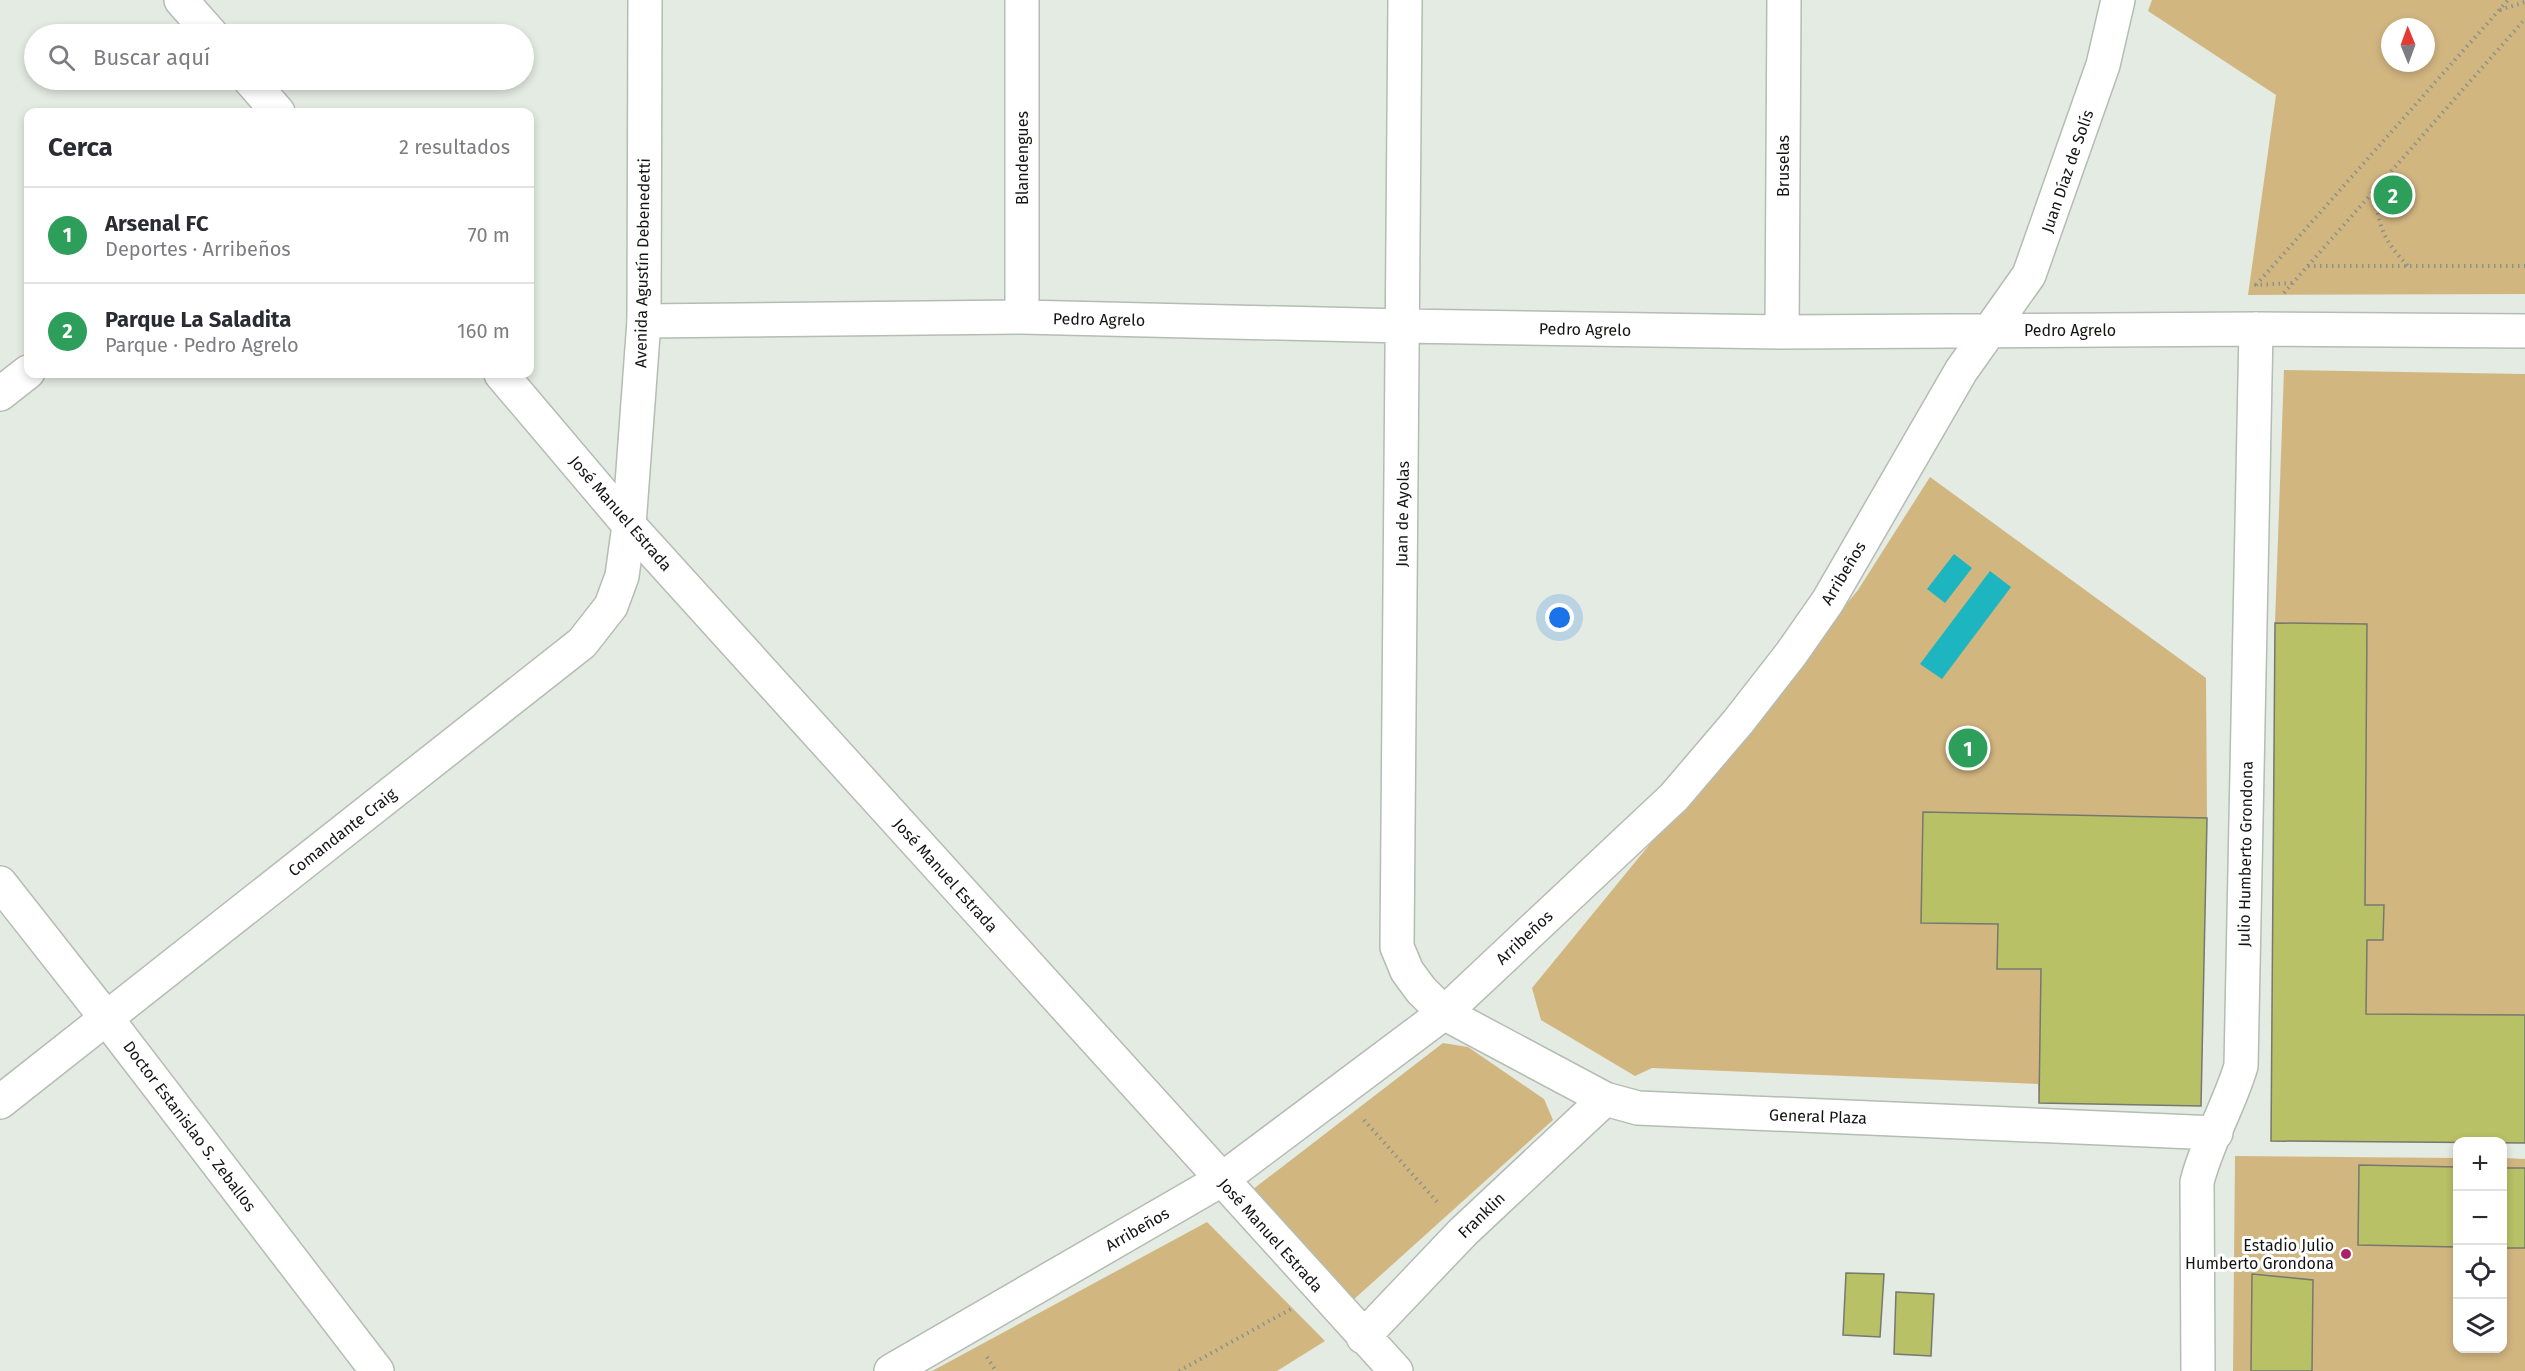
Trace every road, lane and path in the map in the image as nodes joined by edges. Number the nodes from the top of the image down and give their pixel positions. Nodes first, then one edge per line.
1 (645, 0) edge
2 (1022, 0) edge
3 (1405, 0) edge
4 (1784, 0) edge
5 (2118, 0) edge
6 (2508, 0) edge
7 (182, 1) edge
8 (2525, 2) edge
9 (2499, 10) junction
10 (2525, 19) edge
11 (202, 24) edge
12 (258, 90) edge
13 (274, 108) edge
14 (2376, 188) junction
15 (2408, 266) junction
16 (2525, 266) edge
17 (2292, 283) dead end
18 (1022, 317) junction
19 (644, 321) junction
20 (1404, 326) junction
21 (2256, 329) junction
22 (1989, 330) junction
23 (2525, 331) edge
24 (1782, 332) junction
25 (24, 375) edge
26 (504, 378) edge
27 (0, 394) edge
28 (629, 525) junction
29 (0, 883) edge
30 (1444, 1013) junction
31 (107, 1018) junction
32 (1340, 1092) junction
33 (1605, 1099) junction
34 (0, 1102) edge
35 (2216, 1133) junction
36 (1221, 1180) junction
37 (1463, 1232) junction
38 (1323, 1292) junction
39 (1363, 1337) junction
40 (377, 1371) edge
41 (891, 1371) edge
42 (1179, 1371) edge
43 (1396, 1371) edge
44 (2198, 1371) edge

1 - 19 street, Avenida Agustín Debenedetti
2 - 18 street, Blandengues
3 - 20 street, Juan de Ayolas
4 - 24 street, Bruselas
5 - 22 street, Juan Díaz de Solís
6 - 9 path
7 - 11 street
8 - 9 path
9 - 17 path
10 - 14 path
12 - 13 street
14 - 15 path
14 - 15 path
15 - 16 path
18 - 19 street, Pedro Agrelo
18 - 20 street, Pedro Agrelo
19 - 28 street, Avenida Agustín Debenedetti
20 - 24 street, Pedro Agrelo
20 - 30 street, Juan de Ayolas
21 - 22 street, Pedro Agrelo
21 - 23 street, Pedro Agrelo
21 - 35 street, Julio Humberto Grondona
22 - 24 street, Pedro Agrelo
22 - 30 street, Arribeños
25 - 27 street
26 - 28 street, José Manuel Estrada
28 - 31 street, Comandante Craig
28 - 36 street, José Manuel Estrada
29 - 31 street, Doctor Estanislao S. Zeballos
30 - 32 street, Arribeños
30 - 33 street, General Plaza
31 - 34 street, Comandante Craig
31 - 40 street, Doctor Estanislao S. Zeballos
32 - 36 street, Arribeños
32 - 37 path
33 - 35 street, General Plaza
33 - 37 street, Franklin
35 - 44 street, Julio Humberto Grondona
36 - 38 street, José Manuel Estrada
36 - 41 street, Arribeños
37 - 39 street, Franklin
38 - 39 street, José Manuel Estrada
38 - 42 path
39 - 43 street, José Manuel Estrada

